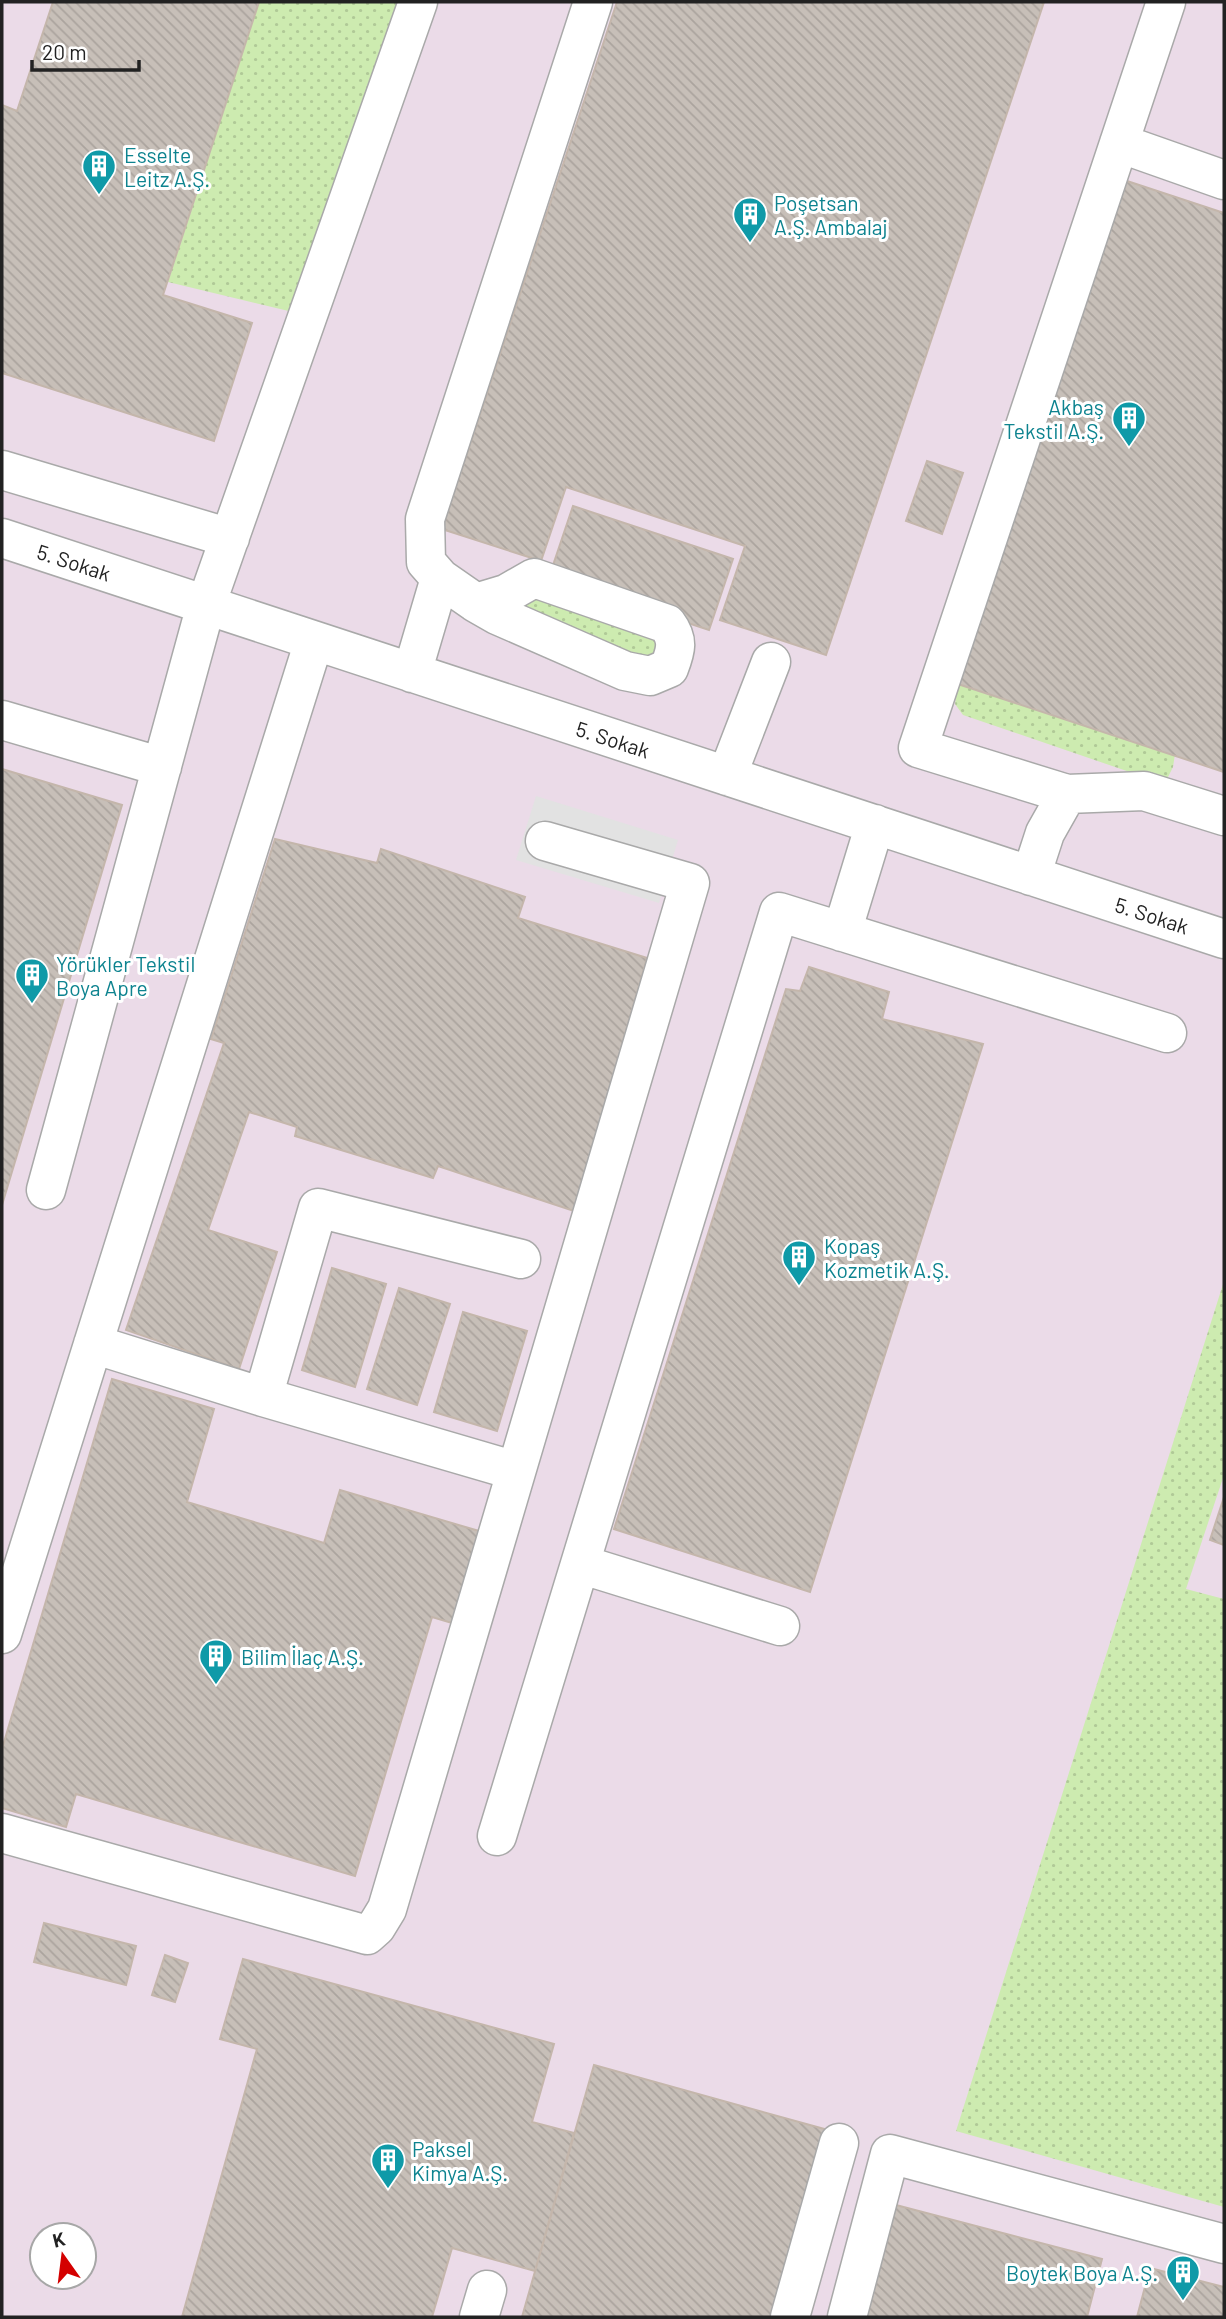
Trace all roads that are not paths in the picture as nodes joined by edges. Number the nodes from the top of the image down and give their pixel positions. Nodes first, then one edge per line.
1 (418, 2) edge
2 (593, 2) edge
3 (1166, 2) edge
4 (1119, 143) junction
5 (1224, 180) edge
6 (2, 470) edge
7 (2, 538) edge
8 (230, 538) junction
9 (440, 578) junction
10 (476, 603) dead end
11 (206, 605) junction
12 (314, 641) junction
13 (771, 662) dead end
14 (412, 673) junction
15 (2, 720) edge
16 (162, 767) junction
17 (727, 776) junction
18 (1067, 794) junction
19 (1224, 816) edge
20 (875, 824) junction
21 (545, 841) dead end
22 (1031, 876) junction
23 (842, 932) junction
24 (1224, 939) edge
25 (1167, 1033) dead end
26 (46, 1190) dead end
27 (521, 1259) dead end
28 (93, 1344) junction
29 (263, 1397) junction
30 (516, 1471) junction
31 (580, 1564) junction
32 (780, 1626) dead end
33 (2, 1634) edge
34 (2, 1833) edge
35 (497, 1836) dead end
36 (839, 2143) dead end
37 (1224, 2244) edge
38 (790, 2317) edge
39 (847, 2317) edge

1 - 8 street
2 - 9 street
3 - 4 street
4 - 5 street
4 - 18 street
6 - 8 street
7 - 11 street, 5. Sokak
8 - 11 street
9 - 10 street
9 - 14 street
11 - 12 street, 5. Sokak
11 - 16 street
12 - 14 street, 5. Sokak
12 - 28 street
13 - 17 street
14 - 17 street, 5. Sokak
15 - 16 street
16 - 26 street
17 - 20 street, 5. Sokak
18 - 19 street
18 - 22 street
20 - 22 street, 5. Sokak
20 - 23 street
21 - 30 street
22 - 24 street, 5. Sokak
23 - 25 street
23 - 31 street
27 - 29 street
28 - 29 street
28 - 33 street
29 - 30 street
30 - 34 street
31 - 32 street
31 - 35 street
36 - 38 street
37 - 39 street

